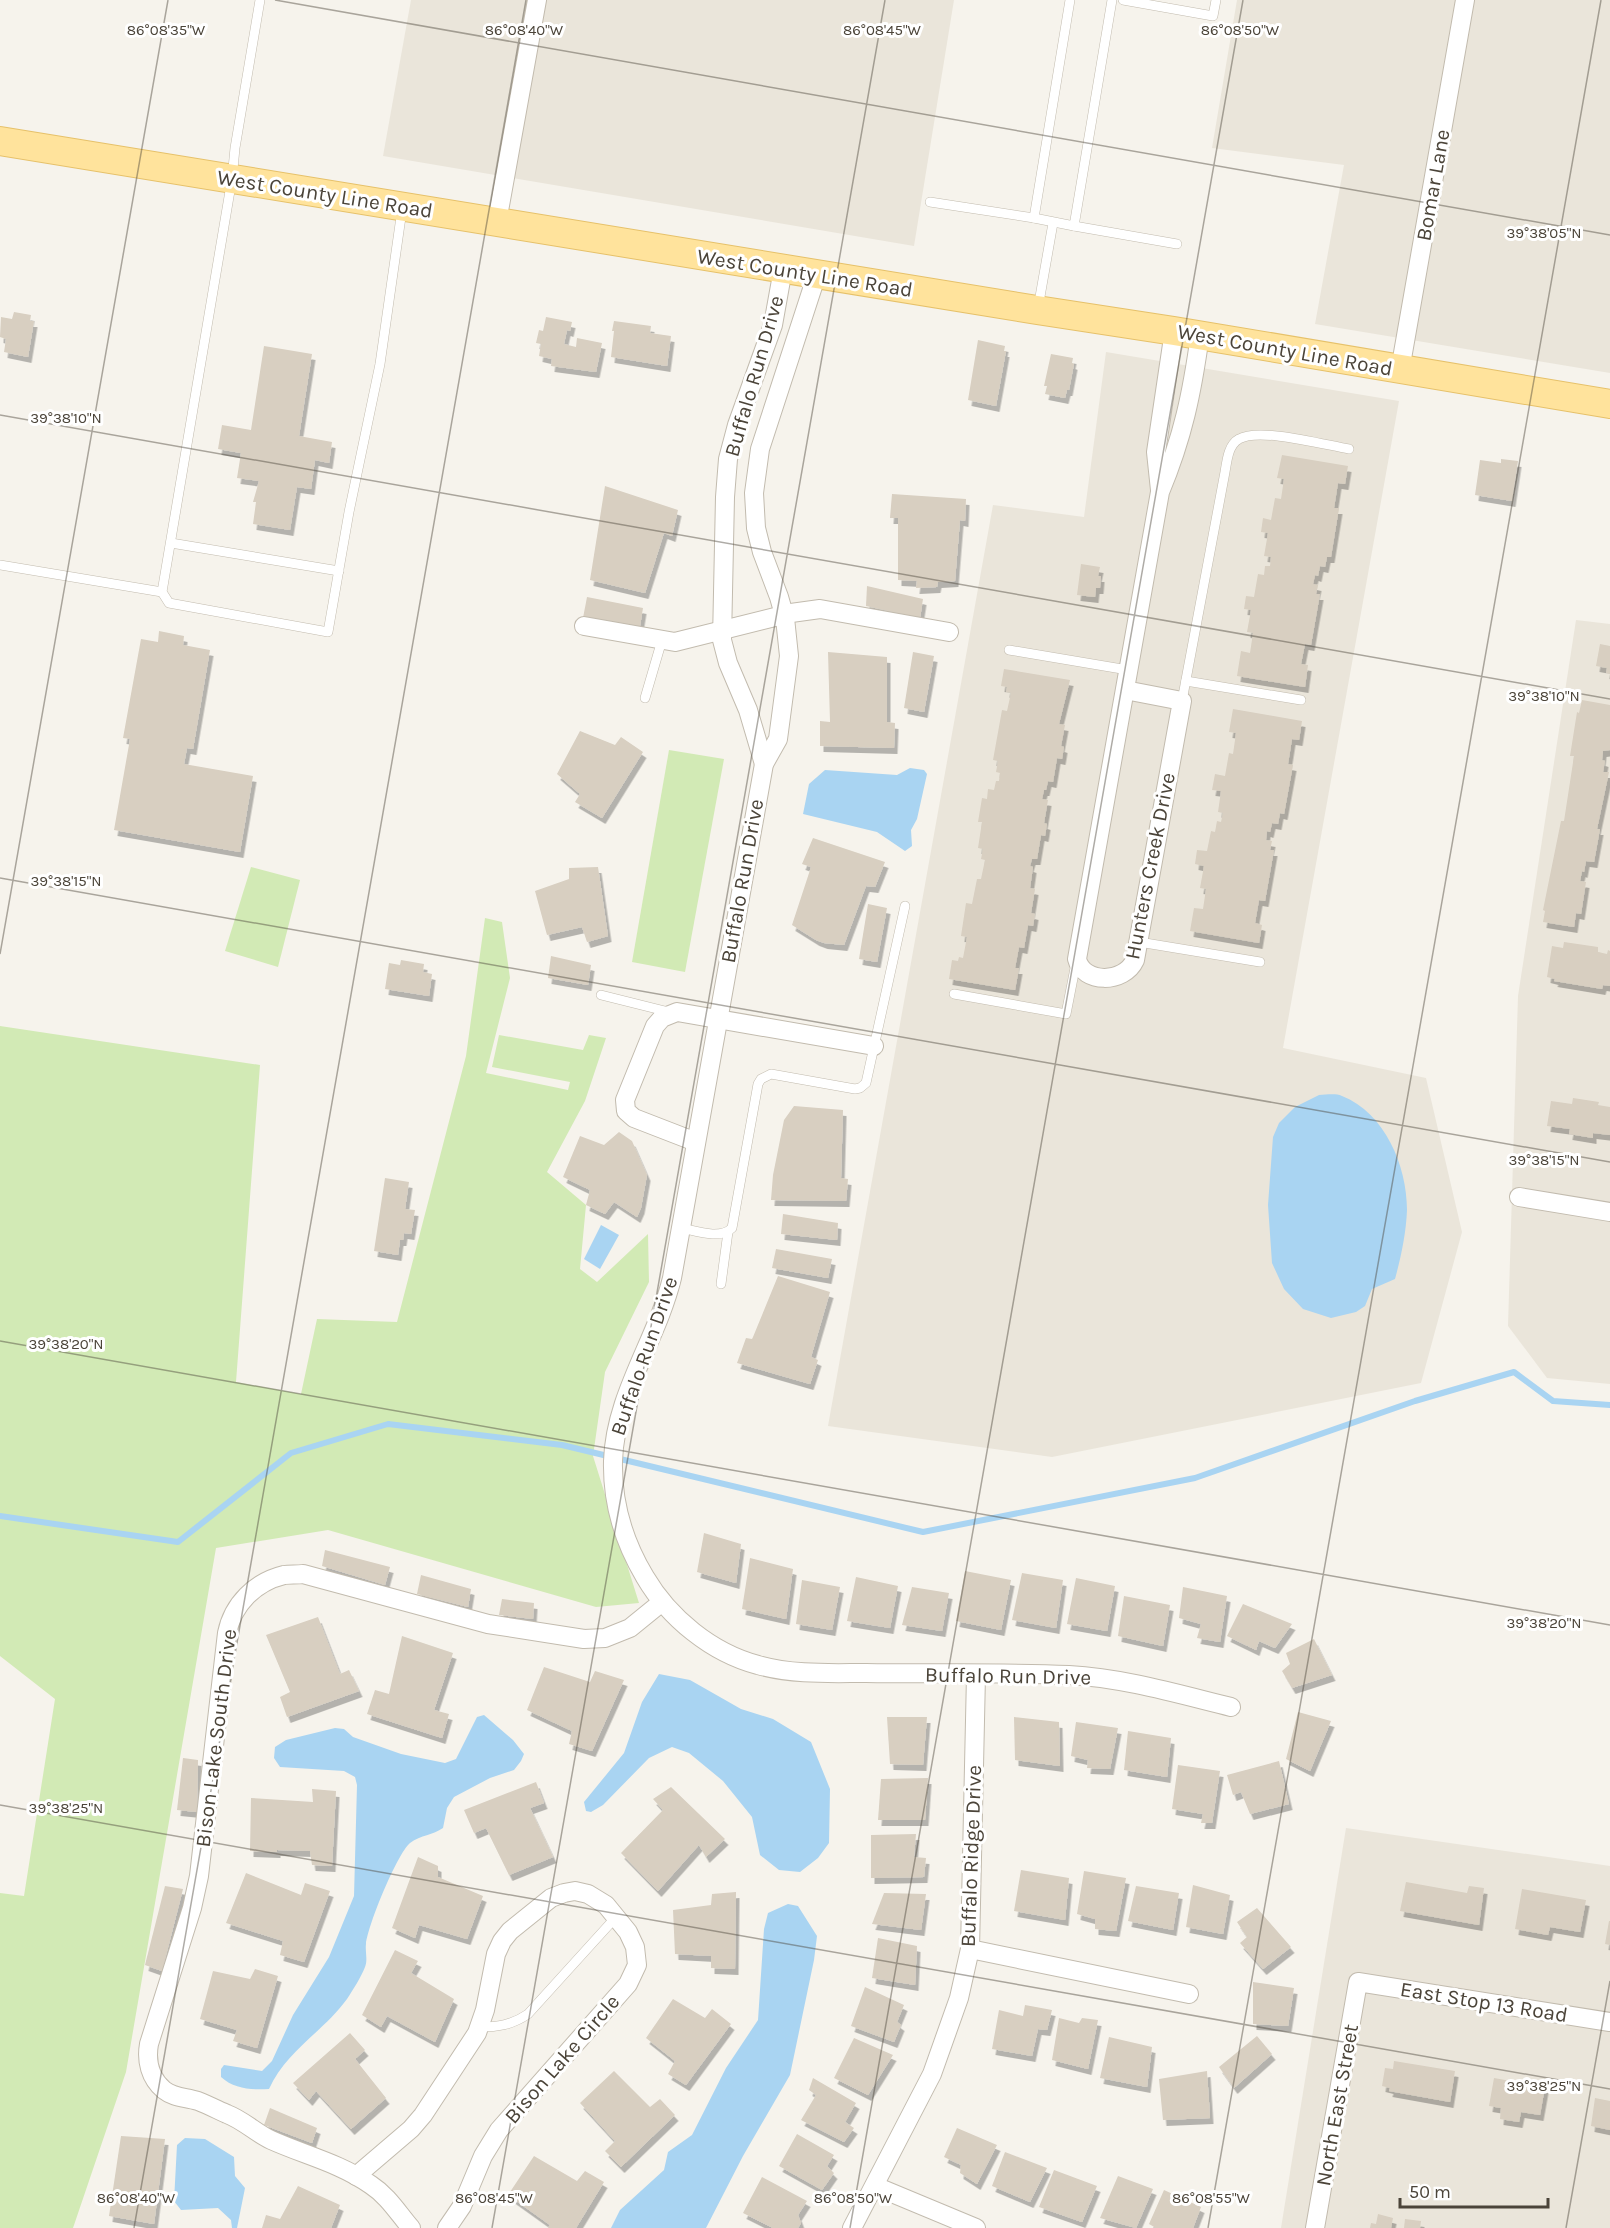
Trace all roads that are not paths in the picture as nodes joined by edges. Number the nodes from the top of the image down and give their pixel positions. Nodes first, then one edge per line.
1 (260, 0) edge
2 (537, 0) edge
3 (1071, 0) edge
4 (1112, 0) edge
5 (1123, 0) edge
6 (1216, 0) edge
7 (1465, 0) edge
8 (0, 141) edge
9 (232, 179) junction
10 (930, 202) dead end
11 (403, 207) junction
12 (1034, 218) junction
13 (497, 222) junction
14 (1053, 222) junction
15 (1074, 226) junction
16 (1178, 244) dead end
17 (783, 269) junction
18 (817, 274) junction
19 (1037, 310) junction
20 (1187, 333) junction
21 (1400, 370) junction
22 (1610, 404) edge
23 (1349, 449) dead end
24 (1160, 492) junction
25 (171, 543) junction
26 (0, 565) edge
27 (339, 571) junction
28 (162, 592) junction
29 (784, 615) junction
30 (584, 626) dead end
31 (721, 632) junction
32 (949, 632) dead end
33 (662, 640) junction
34 (1009, 650) dead end
35 (1128, 670) junction
36 (1186, 681) junction
37 (1125, 690) junction
38 (645, 698) dead end
39 (1182, 700) junction
40 (1301, 700) dead end
41 (764, 764) junction
42 (905, 906) dead end
43 (1139, 942) junction
44 (1077, 959) junction
45 (1260, 962) dead end
46 (954, 994) dead end
47 (601, 995) dead end
48 (674, 1013) junction
49 (717, 1018) junction
50 (874, 1046) junction
51 (696, 1142) junction
52 (1519, 1197) dead end
53 (1610, 1212) edge
54 (681, 1228) junction
55 (728, 1232) junction
56 (721, 1284) dead end
57 (662, 1602) junction
58 (976, 1675) junction
59 (1231, 1707) dead end
60 (616, 1917) junction
61 (970, 1949) junction
62 (1358, 1982) joint
63 (1189, 1994) dead end
64 (1610, 2022) edge
65 (479, 2027) junction
66 (356, 2176) junction
67 (875, 2186) junction
68 (411, 2228) edge
69 (447, 2228) edge
70 (852, 2228) edge
71 (976, 2228) edge
72 (1315, 2228) edge

1 - 9 lane
2 - 13 street
3 - 12 lane
4 - 15 lane
5 - 6 lane
7 - 21 street, Bomar Lane
8 - 9 main road, West County Line Road
9 - 11 main road, West County Line Road
9 - 25 lane
10 - 12 lane
11 - 13 main road, West County Line Road
11 - 27 lane
12 - 14 lane
13 - 17 main road, West County Line Road
14 - 15 lane
14 - 19 lane
15 - 16 lane
17 - 18 main road, West County Line Road
17 - 31 street, Buffalo Run Drive
18 - 19 main road, West County Line Road
18 - 29 street, Buffalo Run Drive
19 - 20 main road, West County Line Road
20 - 21 main road, West County Line Road
20 - 24 street
20 - 24 street
21 - 22 main road, West County Line Road
23 - 36 lane
24 - 35 street
25 - 27 lane
25 - 28 lane
26 - 28 lane
27 - 28 lane
29 - 31 street
29 - 32 street
29 - 41 street, Buffalo Run Drive
30 - 33 street
31 - 33 street
31 - 41 street, Buffalo Run Drive
33 - 38 lane
34 - 35 lane
35 - 37 street
36 - 39 lane
36 - 40 lane
37 - 39 street
37 - 44 street
39 - 43 street, Hunters Creek Drive
41 - 49 street, Buffalo Run Drive
42 - 50 lane
43 - 44 street, Hunters Creek Drive
43 - 45 lane
44 - 46 lane
47 - 48 lane
48 - 49 street
48 - 51 street
49 - 50 street
49 - 51 street, Buffalo Run Drive
50 - 55 lane
51 - 54 street, Buffalo Run Drive
52 - 53 street
54 - 55 lane
54 - 57 street, Buffalo Run Drive
55 - 56 lane
57 - 58 street, Buffalo Run Drive
57 - 66 street, Bison Lake South Drive
58 - 59 street, Buffalo Run Drive
58 - 61 street, Buffalo Ridge Drive
60 - 65 lane
60 - 65 street, Bison Lake Circle
60 - 69 street, Bison Lake Circle
61 - 63 street
61 - 67 street, Buffalo Ridge Drive
62 - 64 street, East Stop 13 Road
62 - 72 street, North East Street
65 - 66 street
66 - 68 street
67 - 70 street, Buffalo Ridge Drive
67 - 71 street

